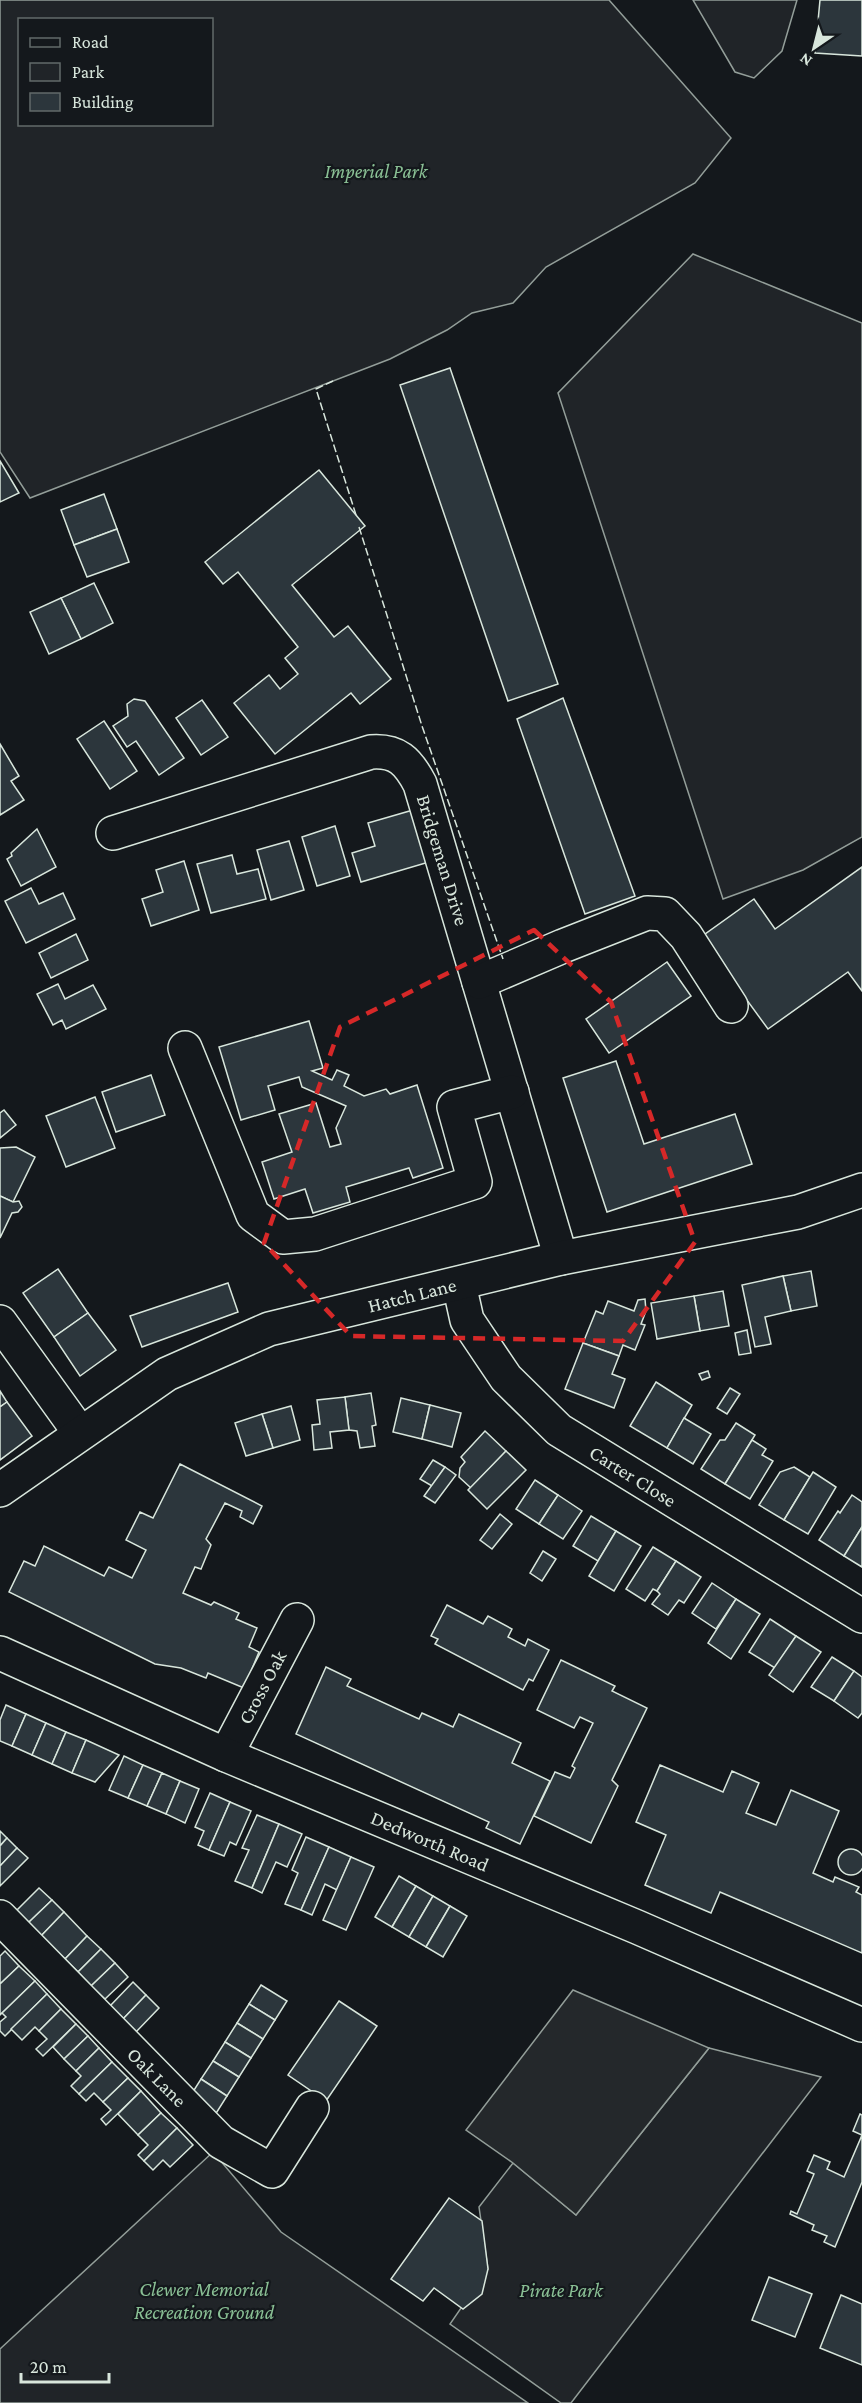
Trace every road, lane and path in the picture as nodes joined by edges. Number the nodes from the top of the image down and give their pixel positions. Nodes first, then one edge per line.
1 (112, 833) dead end
2 (479, 982) junction
3 (731, 1006) dead end
4 (185, 1048) dead end
5 (512, 1092) junction
6 (862, 1190) edge
7 (561, 1258) junction
8 (459, 1284) junction
9 (0, 1322) edge
10 (80, 1433) junction
11 (0, 1490) edge
12 (862, 1616) edge
13 (297, 1620) dead end
14 (0, 1653) edge
15 (226, 1755) junction
16 (0, 1917) edge
17 (862, 2025) edge
18 (312, 2108) dead end

1 - 2 street, Bridgeman Drive
2 - 3 street
2 - 5 street, Bridgeman Drive
4 - 5 street
5 - 7 street, Bridgeman Drive
6 - 7 street, Hatch Lane
7 - 8 street, Hatch Lane
8 - 10 street, Hatch Lane
8 - 12 street, Carter Close
9 - 10 street
10 - 11 street, Hatch Lane
13 - 15 street, Cross Oak
14 - 15 street, Dedworth Road
15 - 17 street, Dedworth Road
16 - 18 street, Oak Lane

